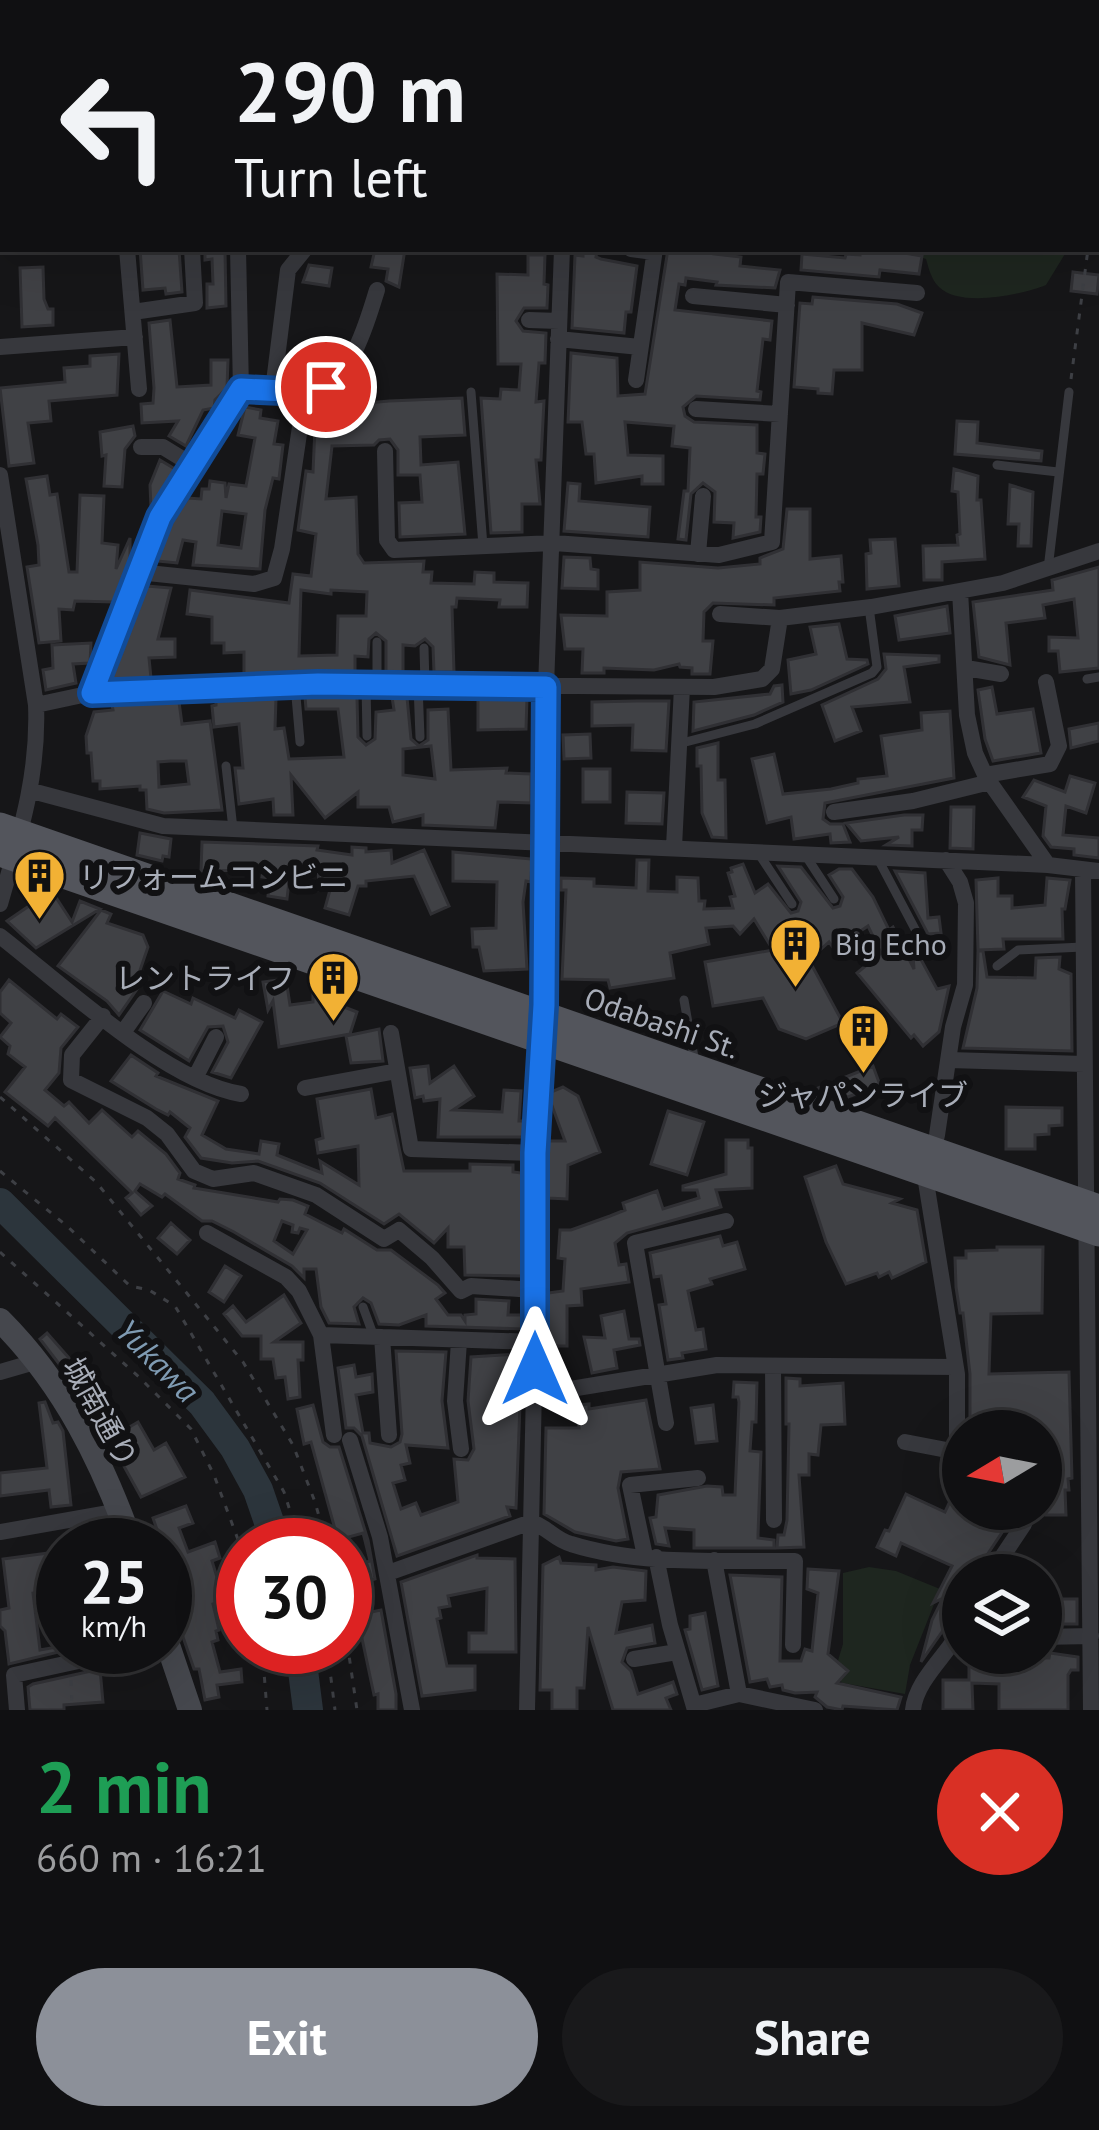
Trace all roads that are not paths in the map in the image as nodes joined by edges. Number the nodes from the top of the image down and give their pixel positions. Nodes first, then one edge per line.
1 (128, 252) edge
2 (192, 252) edge
3 (238, 252) edge
4 (302, 252) edge
5 (557, 252) edge
6 (655, 252) edge
7 (377, 290) dead end
8 (917, 292) dead end
9 (693, 296) dead end
10 (787, 305) junction
11 (133, 312) junction
12 (529, 320) dead end
13 (559, 330) junction
14 (135, 337) junction
15 (0, 347) edge
16 (640, 347) junction
17 (636, 380) dead end
18 (139, 389) dead end
19 (241, 389) junction
20 (273, 390) junction
21 (305, 392) junction
22 (471, 392) dead end
23 (1069, 392) road end
24 (696, 409) dead end
25 (780, 414) junction
26 (141, 447) dead end
27 (385, 451) dead end
28 (997, 465) dead end
29 (194, 466) junction
30 (1058, 472) junction
31 (0, 475) edge
32 (704, 496) dead end
33 (554, 543) junction
34 (6, 546) edge
35 (483, 546) junction
36 (1099, 551) edge
37 (698, 554) junction
38 (1048, 569) junction
39 (138, 572) junction
40 (960, 591) junction
41 (869, 607) junction
42 (720, 614) dead end
43 (780, 618) junction
44 (377, 643) dead end
45 (424, 648) dead end
46 (966, 668) junction
47 (1001, 674) dead end
48 (1046, 682) dead end
49 (371, 684) junction
50 (296, 685) junction
51 (422, 685) junction
52 (546, 687) junction
53 (682, 688) junction
54 (92, 693) junction
55 (36, 705) junction
56 (368, 736) dead end
57 (420, 737) dead end
58 (300, 742) dead end
59 (678, 744) junction
60 (226, 766) dead end
61 (987, 778) junction
62 (32, 791) junction
63 (834, 812) dead end
64 (233, 829) junction
65 (9, 842) edge
66 (543, 843) junction
67 (674, 847) junction
68 (758, 851) junction
69 (804, 853) junction
70 (876, 857) junction
71 (946, 860) junction
72 (1048, 865) junction
73 (1091, 871) edge
74 (834, 899) dead end
75 (0, 904) edge
76 (792, 904) dead end
77 (0, 936) edge
78 (1083, 947) junction
79 (925, 948) dead end
80 (997, 965) dead end
81 (684, 1000) dead end
82 (144, 1003) dead end
83 (103, 1016) junction
84 (542, 1029) junction
85 (124, 1031) junction
86 (391, 1034) dead end
87 (216, 1037) dead end
88 (950, 1060) junction
89 (1089, 1060) edge
90 (697, 1069) junction
91 (398, 1071) junction
92 (195, 1078) junction
93 (305, 1088) dead end
94 (241, 1094) dead end
95 (535, 1153) junction
96 (930, 1163) junction
97 (1093, 1204) edge
98 (726, 1221) dead end
99 (207, 1233) dead end
100 (534, 1290) junction
101 (363, 1307) dead end
102 (0, 1321) edge
103 (321, 1335) junction
104 (378, 1337) junction
105 (459, 1341) junction
106 (535, 1342) junction
107 (38, 1361) junction
108 (773, 1366) junction
109 (956, 1367) junction
110 (0, 1372) edge
111 (655, 1375) junction
112 (534, 1395) junction
113 (958, 1410) edge
114 (666, 1423) dead end
115 (389, 1435) dead end
116 (905, 1442) dead end
117 (460, 1449) dead end
118 (942, 1452) edge
119 (1094, 1453) edge
120 (698, 1478) dead end
121 (120, 1511) junction
122 (122, 1518) edge
123 (774, 1520) dead end
124 (531, 1522) junction
125 (0, 1532) edge
126 (651, 1557) junction
127 (714, 1560) junction
128 (388, 1573) junction
129 (1062, 1636) edge
130 (1090, 1636) junction
131 (793, 1646) dead end
132 (677, 1652) junction
133 (634, 1659) dead end
134 (942, 1661) edge
135 (36, 1670) edge
136 (174, 1674) edge
137 (739, 1694) junction
138 (694, 1708) edge
139 (17, 1710) edge
140 (190, 1710) edge
141 (412, 1710) edge
142 (527, 1710) edge
143 (815, 1710) edge
144 (914, 1710) edge
145 (1091, 1710) edge

1 - 11 street
2 - 11 street
3 - 19 street
4 - 20 street
5 - 13 street
6 - 16 street
7 - 21 street
8 - 10 street
9 - 10 street
10 - 25 street
11 - 14 street
12 - 13 street
13 - 16 street
13 - 33 street
14 - 15 street
14 - 18 street
16 - 17 street
19 - 20 street
19 - 29 street
20 - 21 street
21 - 39 street
22 - 35 lane
23 - 30 lane
24 - 25 street
25 - 37 street
26 - 29 street
27 - 35 street
28 - 30 lane
29 - 39 street
30 - 38 lane
31 - 34 street
32 - 37 street
33 - 35 street
33 - 37 street
33 - 52 street
34 - 55 street
36 - 38 street
38 - 40 street
39 - 54 street
40 - 41 street
40 - 46 street
41 - 43 street
41 - 59 lane
42 - 43 street
43 - 53 street
44 - 49 lane
45 - 51 lane
46 - 47 street
46 - 61 street
48 - 61 street
49 - 50 street
49 - 51 street
49 - 56 lane
50 - 54 street
50 - 58 lane
51 - 52 street
51 - 57 lane
52 - 53 street
52 - 66 street
53 - 59 street
54 - 55 street
55 - 62 street
59 - 67 street
60 - 64 lane
61 - 63 street
61 - 72 street
62 - 64 street
62 - 65 street
64 - 66 street
65 - 75 street
65 - 84 main road, Odabashi St.
66 - 67 street
66 - 84 street
67 - 68 street
68 - 69 street
68 - 76 lane
69 - 70 street
69 - 74 lane
70 - 71 street
70 - 79 lane
71 - 72 street
71 - 88 street
72 - 73 street
73 - 78 street
77 - 83 street
78 - 80 lane
78 - 89 street
81 - 90 lane
82 - 85 street
83 - 85 street
83 - 100 street
84 - 90 main road, Odabashi St.
84 - 95 street
84 - 96 main road, Odabashi St.
85 - 92 street
86 - 91 street
87 - 92 street
88 - 89 street
88 - 96 street
89 - 97 street
90 - 96 main road, Odabashi St.
91 - 93 street
91 - 95 street
92 - 94 street
95 - 100 street
96 - 97 main road, Odabashi St.
96 - 109 street
97 - 119 street
98 - 111 street
99 - 103 street
100 - 106 street
101 - 104 lane
102 - 107 street, 城南通り
103 - 104 street
103 - 128 street
104 - 105 street
104 - 115 street
105 - 106 street
105 - 117 street
106 - 112 street
107 - 110 street
107 - 121 street, 城南通り
108 - 109 street
108 - 111 street
108 - 123 street
109 - 113 street
111 - 112 street
111 - 114 street
112 - 124 street
116 - 118 street
119 - 130 street
120 - 126 street
121 - 122 street, 城南通り
121 - 125 street
124 - 126 street
124 - 128 street
124 - 142 street
126 - 127 street
126 - 132 street
127 - 131 street
127 - 137 street
128 - 141 street
129 - 130 street
130 - 145 street
132 - 133 street
132 - 138 street
134 - 144 street
135 - 139 street
136 - 140 street
137 - 138 street
137 - 143 street

